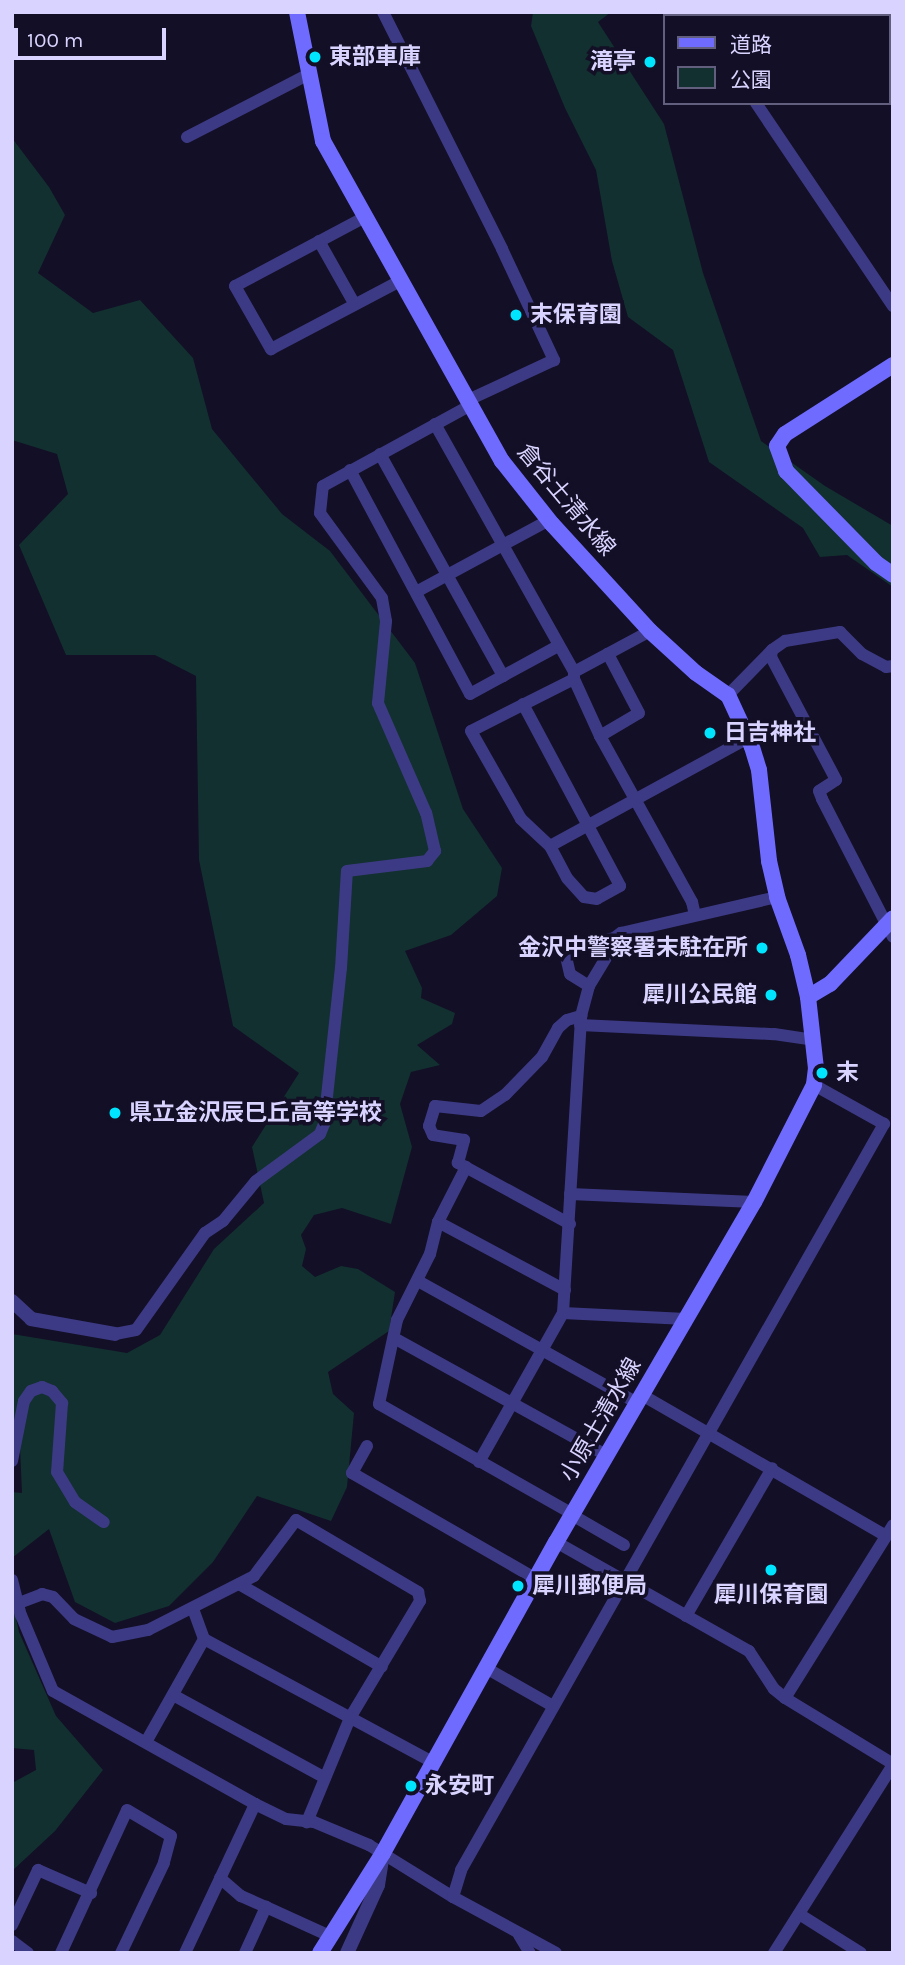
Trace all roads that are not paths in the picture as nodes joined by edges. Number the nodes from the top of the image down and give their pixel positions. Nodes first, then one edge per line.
1 (297, 12) edge
2 (383, 12) edge
3 (309, 74) junction
4 (757, 105) edge
5 (187, 137) dead end
6 (365, 216) junction
7 (319, 241) junction
8 (400, 281) junction
9 (355, 305) junction
10 (893, 306) edge
11 (893, 365) edge
12 (467, 403) junction
13 (435, 424) junction
14 (380, 454) junction
15 (350, 470) junction
16 (549, 520) junction
17 (502, 545) junction
18 (447, 575) junction
19 (893, 575) edge
20 (415, 592) junction
21 (650, 631) junction
22 (558, 646) junction
23 (772, 650) junction
24 (608, 654) junction
25 (893, 666) edge
26 (503, 676) junction
27 (574, 676) junction
28 (728, 695) junction
29 (523, 704) junction
30 (600, 736) junction
31 (748, 738) junction
32 (636, 801) junction
33 (588, 826) junction
34 (550, 846) junction
35 (776, 897) junction
36 (695, 915) junction
37 (891, 927) edge
38 (621, 933) junction
39 (589, 986) junction
40 (808, 997) junction
41 (580, 1021) junction
42 (814, 1040) junction
43 (814, 1085) junction
44 (466, 1167) junction
45 (570, 1194) junction
46 (754, 1202) junction
47 (438, 1222) junction
48 (570, 1224) junction
49 (418, 1281) junction
50 (565, 1290) junction
51 (12, 1301) edge
52 (563, 1313) junction
53 (686, 1319) junction
54 (115, 1334) joint
55 (394, 1338) junction
56 (541, 1348) junction
57 (639, 1399) junction
58 (511, 1403) junction
59 (708, 1433) junction
60 (367, 1446) dead end
61 (606, 1455) junction
62 (12, 1461) edge
63 (479, 1462) junction
64 (772, 1468) junction
65 (573, 1515) junction
66 (104, 1522) dead end
67 (889, 1531) edge
68 (556, 1542) junction
69 (624, 1545) dead end
70 (536, 1579) junction
71 (12, 1580) edge
72 (624, 1580) junction
73 (239, 1584) junction
74 (19, 1603) junction
75 (193, 1608) junction
76 (686, 1616) junction
77 (204, 1639) junction
78 (382, 1667) junction
79 (486, 1668) junction
80 (173, 1695) junction
81 (785, 1698) junction
82 (553, 1706) junction
83 (350, 1718) junction
84 (146, 1742) junction
85 (432, 1762) junction
86 (893, 1765) edge
87 (325, 1778) junction
88 (255, 1804) junction
89 (307, 1822) junction
90 (383, 1853) junction
91 (220, 1878) junction
92 (91, 1893) junction
93 (453, 1898) junction
94 (266, 1907) junction
95 (799, 1914) junction
96 (12, 1925) edge
97 (519, 1935) junction
98 (330, 1936) junction
99 (12, 1941) edge
100 (27, 1953) edge
101 (61, 1953) edge
102 (121, 1953) edge
103 (185, 1953) edge
104 (245, 1953) edge
105 (320, 1953) edge
106 (347, 1953) edge
107 (530, 1953) edge
108 (555, 1953) edge
109 (774, 1953) edge
110 (861, 1953) edge

1 - 3 main road, 倉谷土清水線
2 - 12 street
3 - 5 street
3 - 6 main road, 倉谷土清水線
4 - 10 street
6 - 7 street
6 - 8 main road, 倉谷土清水線
7 - 9 street
7 - 9 street
8 - 9 street
8 - 12 main road, 倉谷土清水線
11 - 19 main road
12 - 13 street
12 - 16 main road, 倉谷土清水線
13 - 14 street
13 - 17 street
14 - 15 street
14 - 18 street
15 - 20 street
15 - 54 street
16 - 17 street
16 - 21 main road, 倉谷土清水線
17 - 18 street
17 - 22 street
18 - 20 street
18 - 26 street
20 - 26 street
21 - 24 street
21 - 28 main road, 倉谷土清水線
22 - 26 street
22 - 27 street
23 - 25 street
23 - 28 street
23 - 37 street
24 - 27 street
24 - 30 street
27 - 29 street
27 - 30 street
28 - 31 main road
29 - 33 street
29 - 34 street
30 - 32 street
31 - 32 street
31 - 35 main road
32 - 33 street
32 - 36 street
33 - 34 street
33 - 34 street
35 - 36 street
35 - 40 main road
36 - 38 street
37 - 40 main road
38 - 39 street
38 - 39 street
39 - 41 street
40 - 42 main road, 小原土清水線
41 - 42 street
41 - 44 street
41 - 45 street
42 - 43 main road, 小原土清水線
43 - 46 main road, 小原土清水線
43 - 59 street
44 - 47 street
44 - 48 street
45 - 46 street
45 - 48 street
46 - 53 main road, 小原土清水線
47 - 49 street
47 - 50 street
48 - 50 street
49 - 55 street
49 - 56 street
50 - 52 street
51 - 54 street
52 - 53 street
52 - 56 street
53 - 57 main road, 小原土清水線
55 - 58 street
55 - 63 street
56 - 57 street
56 - 58 street
57 - 59 street
57 - 61 main road, 小原土清水線
58 - 61 street
58 - 63 street
59 - 64 street
59 - 72 street
60 - 70 street
61 - 65 main road, 小原土清水線
62 - 66 street
63 - 65 street
64 - 67 street
64 - 76 street
65 - 68 main road, 小原土清水線
65 - 69 street
67 - 81 street
68 - 70 main road, 小原土清水線
68 - 72 street
70 - 79 main road, 小原土清水線
71 - 74 street
72 - 76 street
72 - 82 street
73 - 75 street
73 - 78 street
73 - 78 street
74 - 75 street
74 - 84 street
75 - 77 street
76 - 81 street
77 - 80 street
77 - 83 street
78 - 83 street
79 - 82 street
79 - 85 main road, 小原土清水線
80 - 84 street
80 - 87 street
81 - 86 street
82 - 93 street
83 - 85 street
83 - 87 street
84 - 88 street
85 - 90 main road, 小原土清水線
86 - 95 street
87 - 89 street
88 - 89 street
88 - 91 street
89 - 90 street
90 - 93 street
90 - 98 main road, 小原土清水線
90 - 106 street
91 - 94 street
91 - 103 street
92 - 96 street
92 - 101 street
92 - 102 street
93 - 97 street
94 - 98 street
94 - 104 street
95 - 109 street
95 - 110 street
97 - 107 street
97 - 108 street
98 - 105 main road, 小原土清水線
99 - 100 street

